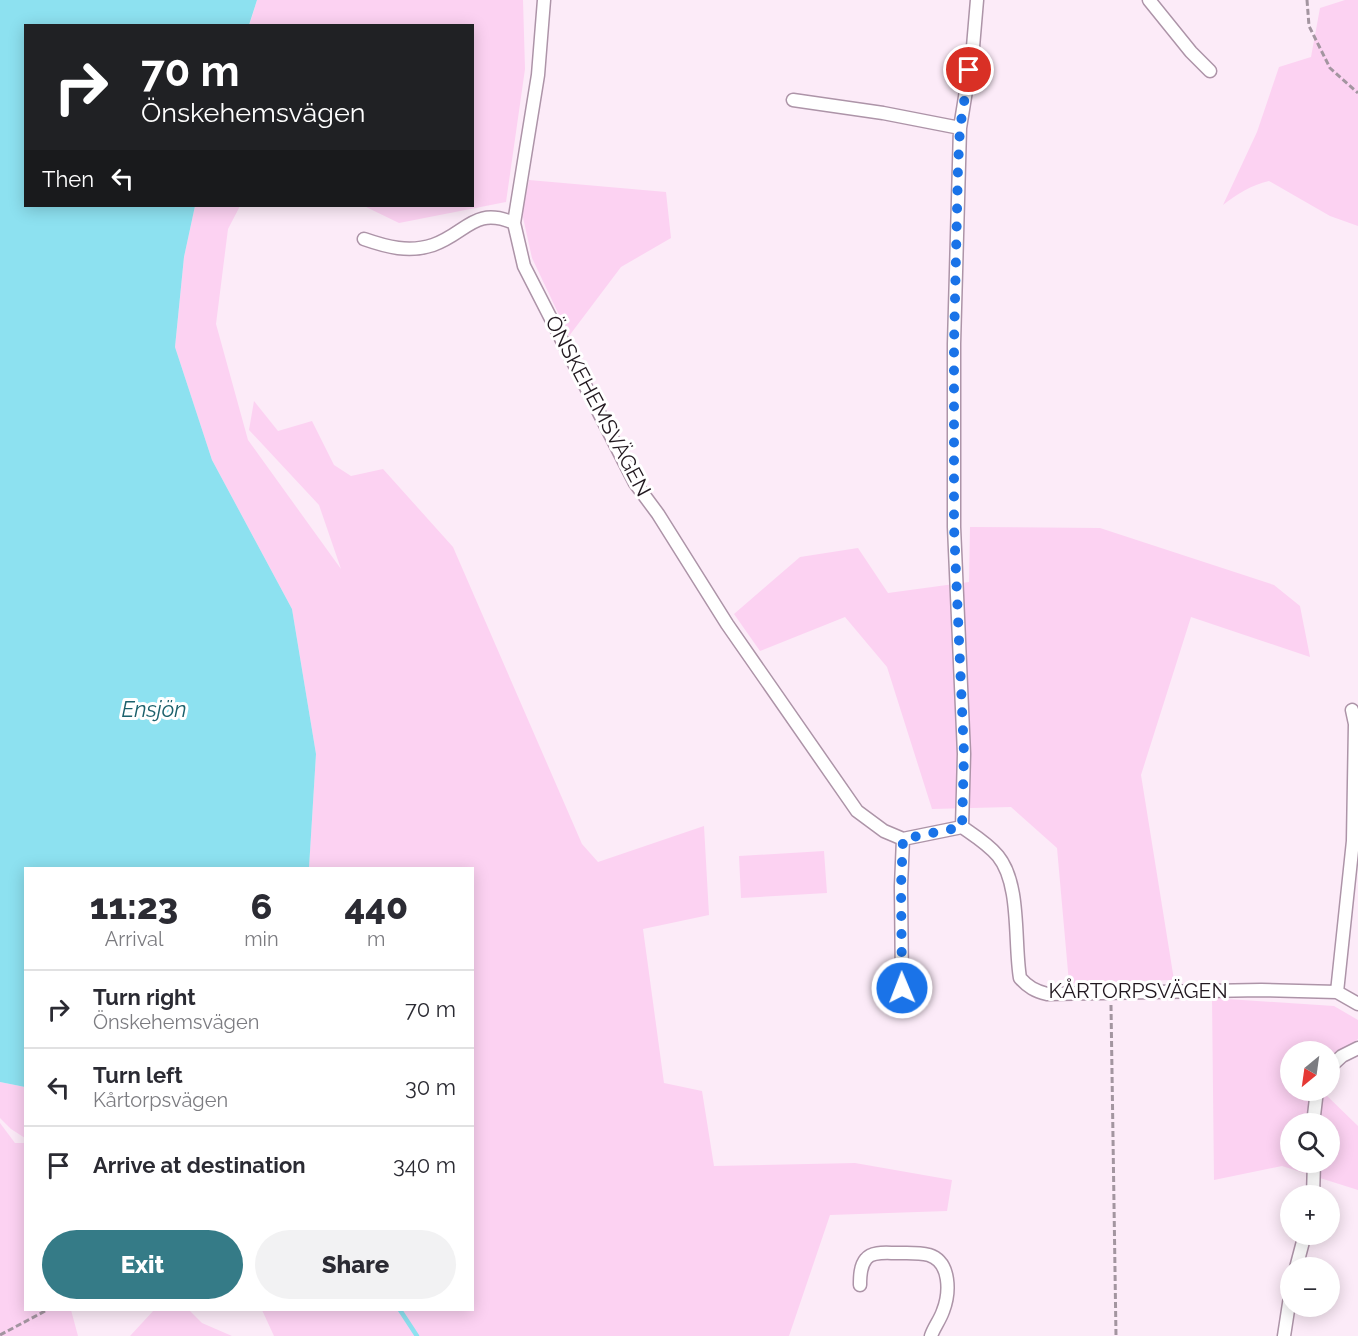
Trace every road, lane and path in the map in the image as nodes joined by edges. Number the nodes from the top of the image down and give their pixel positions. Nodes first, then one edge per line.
1 (544, 0) edge
2 (977, 0) edge
3 (1149, 0) edge
4 (1307, 0) edge
5 (1210, 71) dead end
6 (1358, 93) edge
7 (793, 100) dead end
8 (960, 128) junction
9 (514, 223) junction
10 (364, 239) dead end
11 (1352, 710) dead end
12 (962, 827) junction
13 (903, 839) junction
14 (902, 988) dead end
15 (1337, 992) junction
16 (1111, 993) junction
17 (1358, 1004) edge
18 (1358, 1048) edge
19 (1340, 1058) edge
20 (860, 1286) dead end
21 (45, 1311) edge
22 (1287, 1317) edge
23 (0, 1335) edge
24 (931, 1336) edge
25 (1116, 1336) edge
26 (1284, 1336) edge

1 - 9 street, ÖNSKEHEMSVÄGEN
2 - 8 street
3 - 5 street
4 - 6 path
7 - 8 street
8 - 12 street
9 - 10 street
9 - 13 street, ÖNSKEHEMSVÄGEN
11 - 15 street
12 - 13 street
12 - 16 street, KÅRTORPSVÄGEN
13 - 14 street
15 - 16 street, KÅRTORPSVÄGEN
15 - 17 street, KÅRTORPSVÄGEN
16 - 25 path
18 - 19 street
20 - 24 street
21 - 23 path
22 - 26 street

